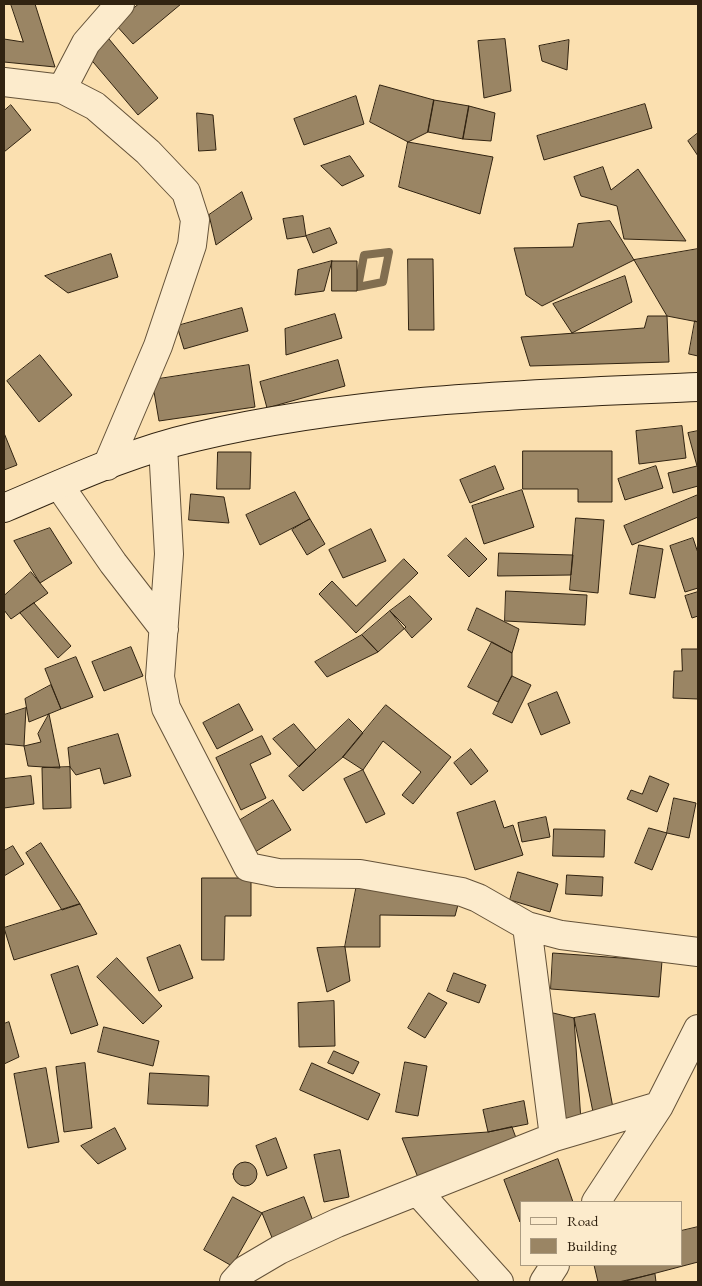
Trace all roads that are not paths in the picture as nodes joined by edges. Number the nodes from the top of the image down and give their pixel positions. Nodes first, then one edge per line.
1 (120, 4) edge
2 (4, 82) edge
3 (62, 89) junction
4 (698, 387) edge
5 (163, 446) junction
6 (107, 466) junction
7 (59, 485) junction
8 (4, 508) edge
9 (164, 629) junction
10 (527, 926) junction
11 (698, 952) edge
12 (698, 1029) edge
13 (659, 1106) junction
14 (554, 1137) junction
15 (418, 1192) junction
16 (597, 1201) edge
17 (554, 1266) edge
18 (234, 1282) edge
19 (499, 1282) edge
20 (544, 1282) edge

1 - 3 street
2 - 3 street
3 - 6 street
4 - 5 street
5 - 6 street
5 - 9 street
6 - 7 street
7 - 8 street
7 - 9 street
9 - 10 street
10 - 11 street
10 - 14 street
12 - 13 street
13 - 14 street
13 - 16 street
14 - 15 street
15 - 18 street
15 - 19 street
17 - 20 street

